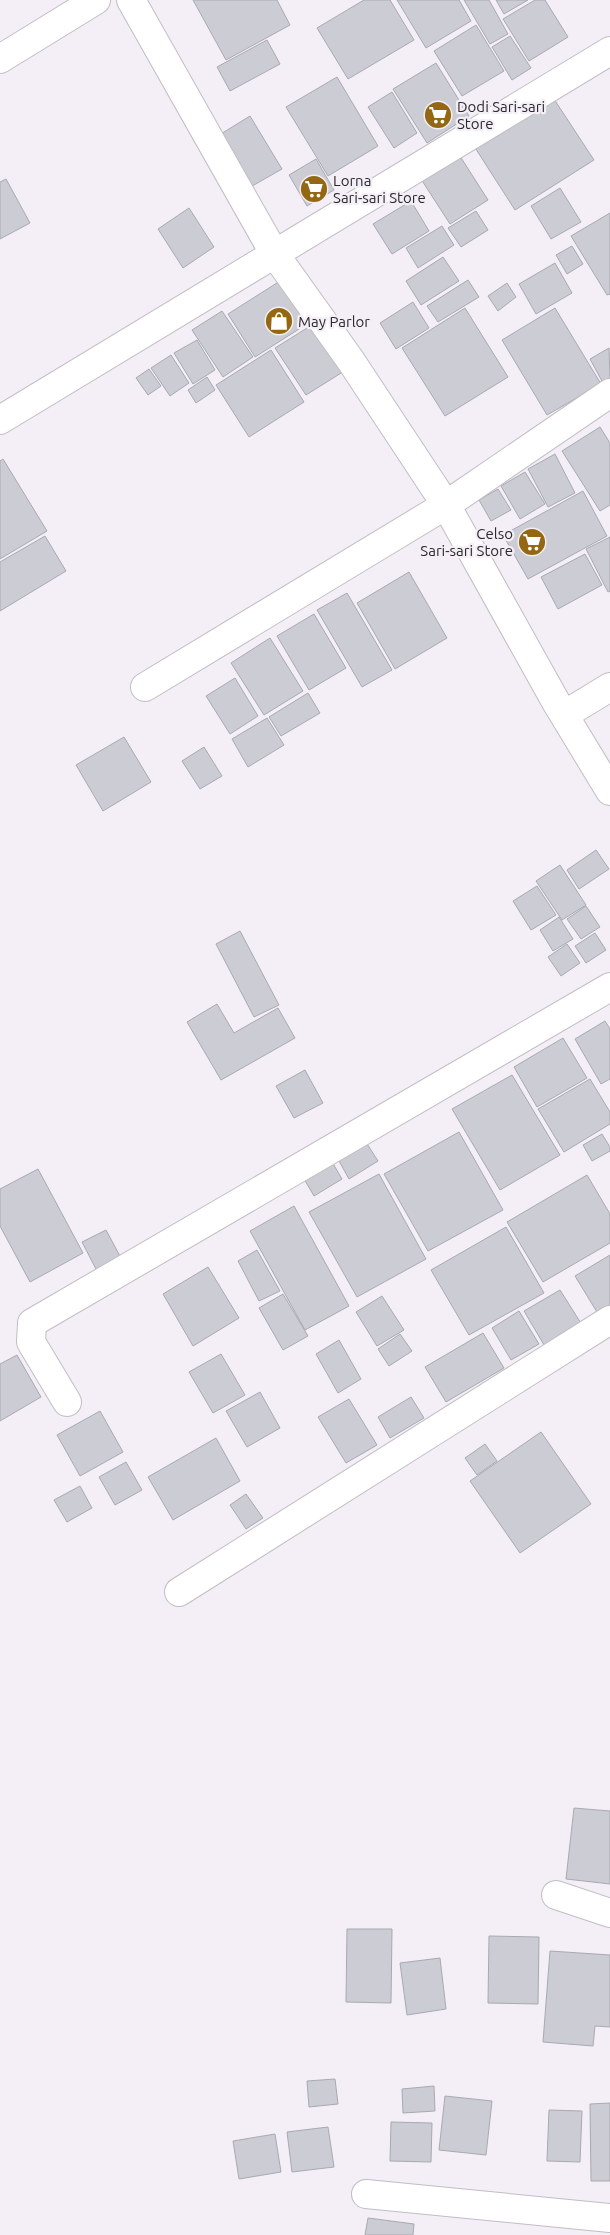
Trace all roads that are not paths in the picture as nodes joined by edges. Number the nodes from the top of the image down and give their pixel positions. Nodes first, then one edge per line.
1 (96, 0) edge
2 (131, 0) edge
3 (610, 51) edge
4 (0, 59) edge
5 (274, 253) junction
6 (610, 393) edge
7 (0, 420) edge
8 (446, 505) junction
9 (144, 687) dead end
10 (610, 687) edge
11 (564, 715) junction
12 (610, 791) edge
13 (610, 986) edge
14 (610, 1320) edge
15 (67, 1402) dead end
16 (179, 1592) dead end
17 (556, 1894) dead end
18 (610, 1913) edge
19 (366, 2194) dead end
20 (610, 2218) edge

1 - 4 street
2 - 5 street
3 - 5 street
5 - 7 street
5 - 8 street
6 - 8 street
8 - 9 street
8 - 11 street
10 - 11 street
11 - 12 street
13 - 15 street
14 - 16 street
17 - 18 street
19 - 20 street

